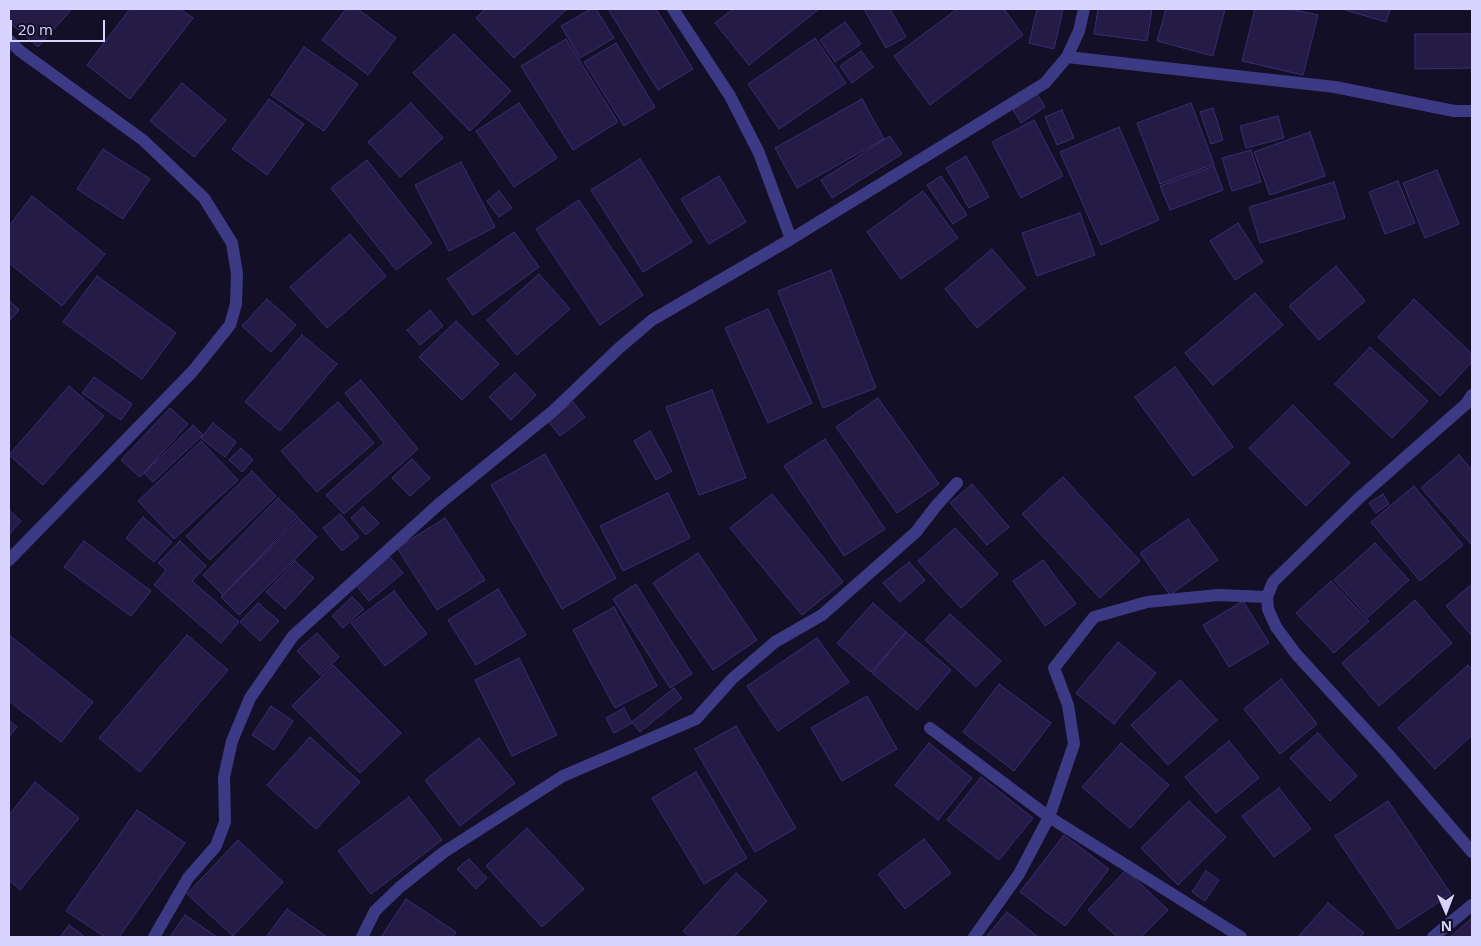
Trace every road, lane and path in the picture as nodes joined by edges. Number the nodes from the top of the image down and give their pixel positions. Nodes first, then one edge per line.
1 (673, 9) edge
2 (1084, 9) edge
3 (9, 40) edge
4 (1068, 57) junction
5 (1472, 111) edge
6 (791, 239) junction
7 (1472, 395) edge
8 (957, 483) dead end
9 (9, 560) edge
10 (1267, 597) junction
11 (930, 728) dead end
12 (1049, 817) junction
13 (1472, 852) edge
14 (1472, 905) edge
15 (154, 937) edge
16 (362, 937) edge
17 (974, 937) edge
18 (1241, 937) edge
19 (1433, 937) edge

1 - 6 street
2 - 4 street
3 - 9 street
4 - 5 street
4 - 6 street
6 - 15 street
7 - 10 street
8 - 16 street
10 - 12 street
10 - 13 street
11 - 12 street
12 - 17 street
12 - 18 street
14 - 19 street

